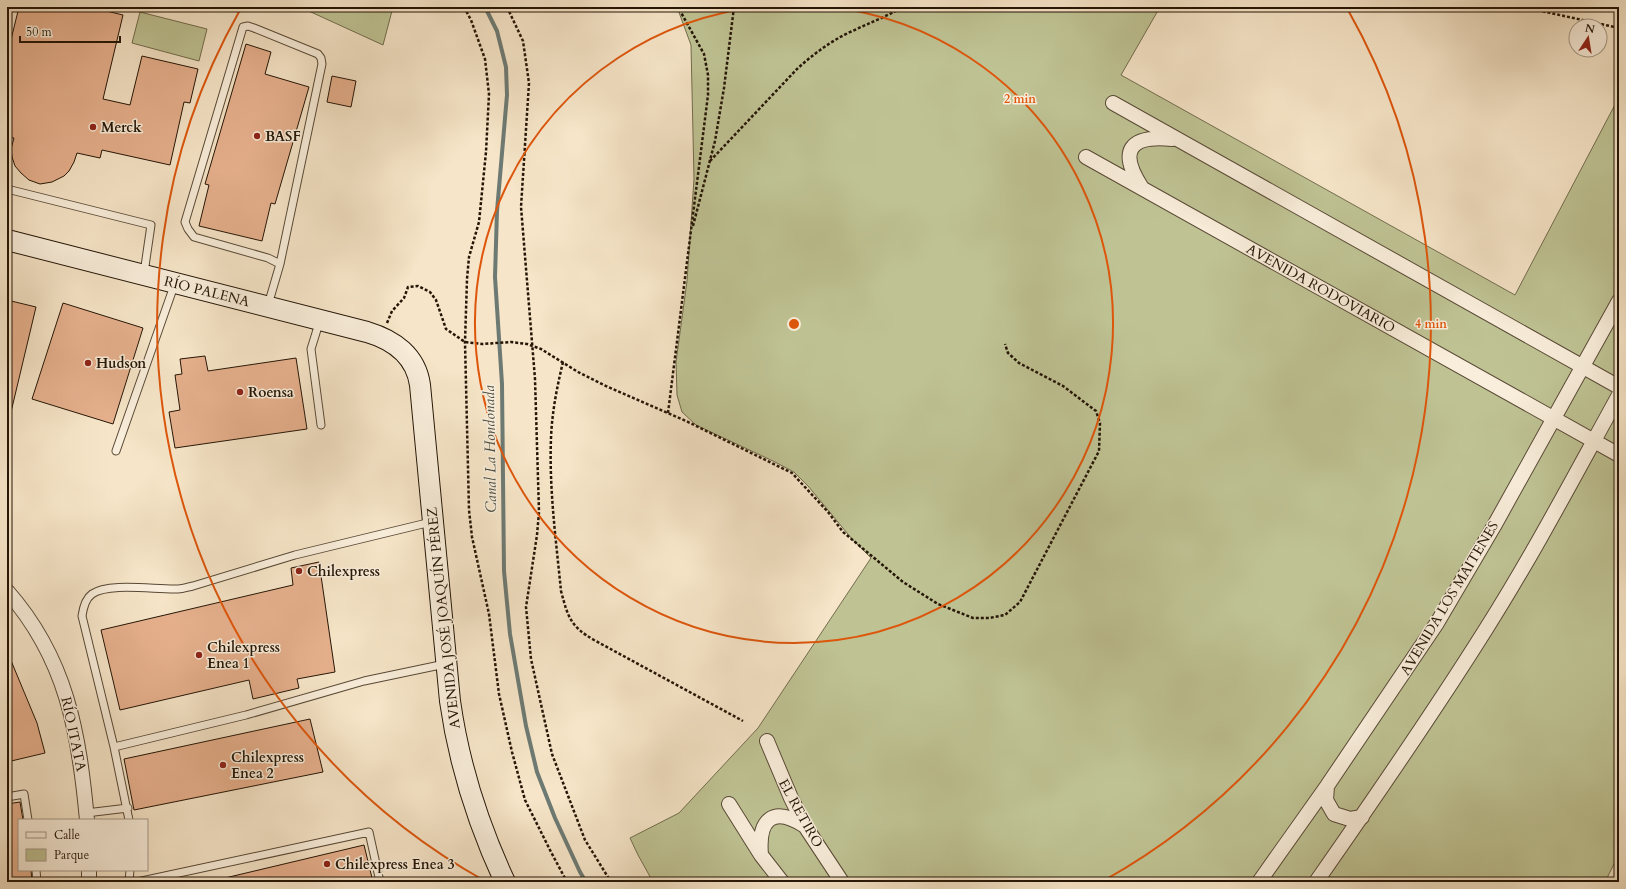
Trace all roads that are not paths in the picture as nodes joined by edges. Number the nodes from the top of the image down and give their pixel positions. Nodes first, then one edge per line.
1 (1113, 103) dead end
2 (1174, 139) junction
3 (1086, 157) dead end
4 (1142, 188) junction
5 (7, 189) edge
6 (7, 240) edge
7 (280, 264) junction
8 (143, 275) junction
9 (175, 283) junction
10 (1619, 301) edge
11 (267, 307) junction
12 (320, 320) junction
13 (403, 351) joint
14 (1582, 367) junction
15 (1619, 387) edge
16 (1619, 395) edge
17 (1553, 418) junction
18 (321, 425) dead end
19 (1594, 441) junction
20 (116, 451) dead end
21 (1619, 455) edge
22 (433, 521) junction
23 (7, 591) edge
24 (446, 663) junction
25 (766, 741) dead end
26 (114, 747) junction
27 (1327, 786) junction
28 (7, 797) edge
29 (729, 804) dead end
30 (128, 808) junction
31 (86, 817) edge
32 (1362, 817) junction
33 (28, 819) edge
34 (129, 819) edge
35 (805, 826) junction
36 (761, 855) junction
37 (36, 871) edge
38 (89, 871) edge
39 (130, 871) edge
40 (37, 882) edge
41 (88, 882) edge
42 (129, 882) edge
43 (137, 882) edge
44 (380, 882) edge
45 (505, 882) edge
46 (782, 882) edge
47 (842, 882) edge
48 (1259, 882) edge
49 (1316, 882) edge

1 - 2 street
2 - 4 street
2 - 14 street
3 - 4 street, AVENIDA RODOVIARIO
4 - 17 street, AVENIDA RODOVIARIO
5 - 8 lane
6 - 8 main road, RÍO PALENA
7 - 7 lane
7 - 11 lane
8 - 9 main road, RÍO PALENA
9 - 11 main road, RÍO PALENA
9 - 20 lane
10 - 14 street, AVENIDA LOS MAITENES
11 - 12 main road, RÍO PALENA
12 - 13 main road, RÍO PALENA
12 - 18 lane
13 - 22 main road, AVENIDA JOSÉ JOAQUÍN PÉREZ
14 - 15 street
14 - 17 street, AVENIDA LOS MAITENES
16 - 19 street
17 - 19 street, AVENIDA RODOVIARIO
17 - 27 street, AVENIDA LOS MAITENES
19 - 21 street, AVENIDA RODOVIARIO
19 - 32 street
22 - 24 main road, AVENIDA JOSÉ JOAQUÍN PÉREZ
22 - 26 lane
23 - 31 street, RÍO ITATA
24 - 26 lane
24 - 45 main road, AVENIDA JOSÉ JOAQUÍN PÉREZ
25 - 35 street, EL RETIRO
26 - 30 lane
27 - 32 street
27 - 48 street, AVENIDA LOS MAITENES
28 - 33 lane
29 - 36 street
30 - 31 lane
30 - 34 lane
32 - 49 street
35 - 36 street
35 - 47 street, EL RETIRO
36 - 46 street
37 - 40 lane
38 - 41 street
39 - 42 lane
43 - 44 lane

